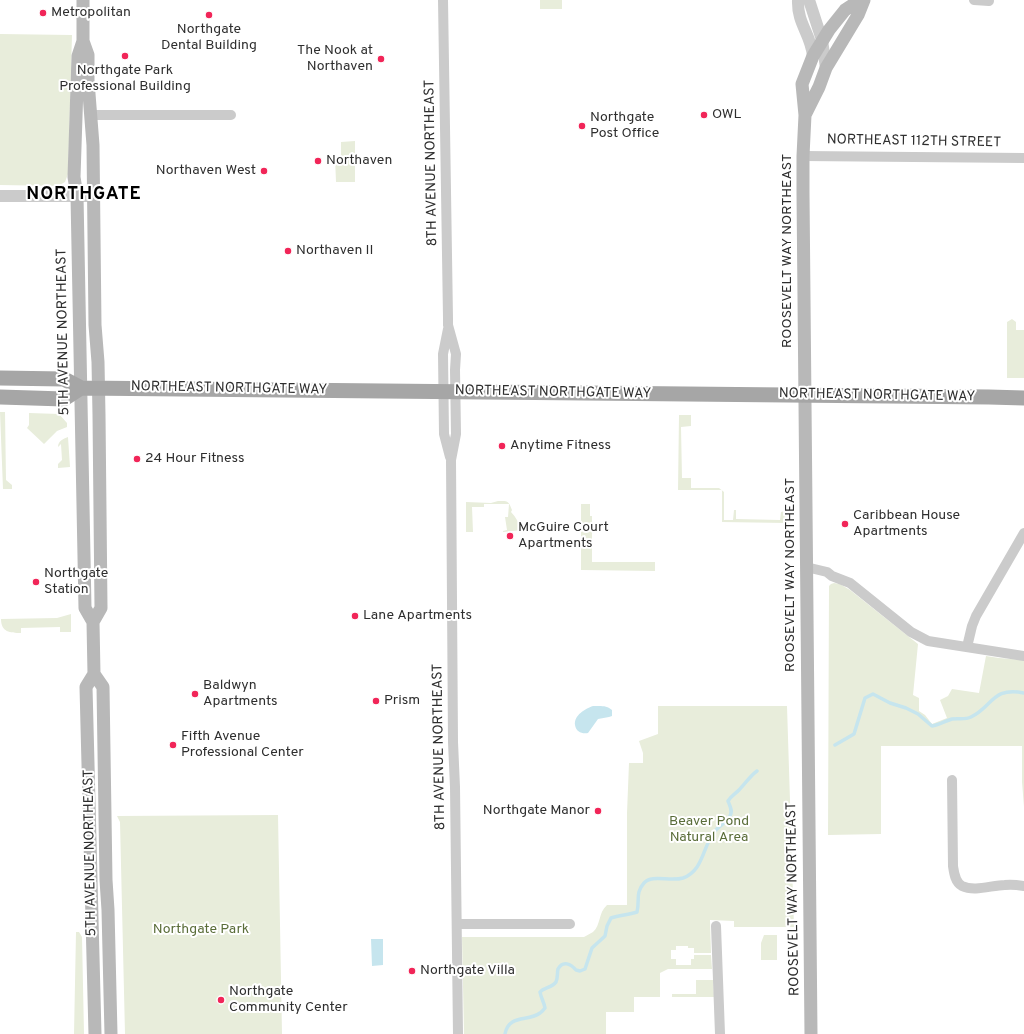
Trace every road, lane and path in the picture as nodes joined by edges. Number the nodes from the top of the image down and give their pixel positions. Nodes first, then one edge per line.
1 (83, 0) edge
2 (443, 0) edge
3 (798, 0) edge
4 (808, 0) edge
5 (860, 0) edge
6 (864, 0) edge
7 (974, 0) edge
8 (989, 1) edge
9 (822, 40) junction
10 (83, 41) junction
11 (813, 56) junction
12 (826, 68) junction
13 (91, 115) junction
14 (231, 115) dead end
15 (805, 115) junction
16 (803, 156) junction
17 (1024, 158) edge
18 (0, 196) edge
19 (77, 196) junction
20 (94, 196) junction
21 (0, 378) edge
22 (81, 388) junction
23 (99, 388) junction
24 (449, 392) junction
25 (805, 395) junction
26 (0, 397) edge
27 (1024, 398) edge
28 (1024, 533) edge
29 (806, 567) junction
30 (93, 622) junction
31 (967, 647) junction
32 (1024, 656) edge
33 (94, 674) junction
34 (952, 780) dead end
35 (1024, 886) edge
36 (457, 924) junction
37 (570, 924) dead end
38 (716, 926) dead end
39 (94, 1034) edge
40 (111, 1034) edge
41 (458, 1034) edge
42 (720, 1034) edge
43 (811, 1034) edge

1 - 10 main road, 5TH AVENUE NORTHEAST
2 - 24 street, 8TH AVENUE NORTHEAST
3 - 11 street
4 - 9 street, ROOSEVELT WAY NORTHEAST
5 - 9 main road
6 - 12 main road
7 - 8 street
9 - 11 main road, ROOSEVELT WAY NORTHEAST
9 - 12 street, ROOSEVELT WAY NORTHEAST
10 - 13 main road, 5TH AVENUE NORTHEAST
10 - 19 main road, 5TH AVENUE NORTHEAST
11 - 15 main road, ROOSEVELT WAY NORTHEAST
12 - 15 main road, ROOSEVELT WAY NORTHEAST
13 - 14 street
13 - 20 main road, 5TH AVENUE NORTHEAST
15 - 16 main road, ROOSEVELT WAY NORTHEAST
16 - 17 street, NORTHEAST 112TH STREET
16 - 25 main road, ROOSEVELT WAY NORTHEAST
18 - 19 street
19 - 20 street
19 - 22 main road, 5TH AVENUE NORTHEAST
20 - 23 main road, 5TH AVENUE NORTHEAST
21 - 22 main road, NORTHEAST NORTHGATE WAY
22 - 23 main road, NORTHEAST NORTHGATE WAY
22 - 26 main road
22 - 30 main road, 5TH AVENUE NORTHEAST
23 - 24 main road, NORTHEAST NORTHGATE WAY
23 - 30 main road, 5TH AVENUE NORTHEAST
24 - 25 main road, NORTHEAST NORTHGATE WAY
24 - 36 street, 8TH AVENUE NORTHEAST
25 - 27 main road, NORTHEAST NORTHGATE WAY
25 - 29 main road, ROOSEVELT WAY NORTHEAST
28 - 31 street
29 - 31 street
29 - 43 main road, ROOSEVELT WAY NORTHEAST
30 - 33 main road, 5TH AVENUE NORTHEAST
31 - 32 street
33 - 39 main road, 5TH AVENUE NORTHEAST
33 - 40 main road, 5TH AVENUE NORTHEAST
34 - 35 street
36 - 37 street
36 - 41 street, 8TH AVENUE NORTHEAST
38 - 42 street

